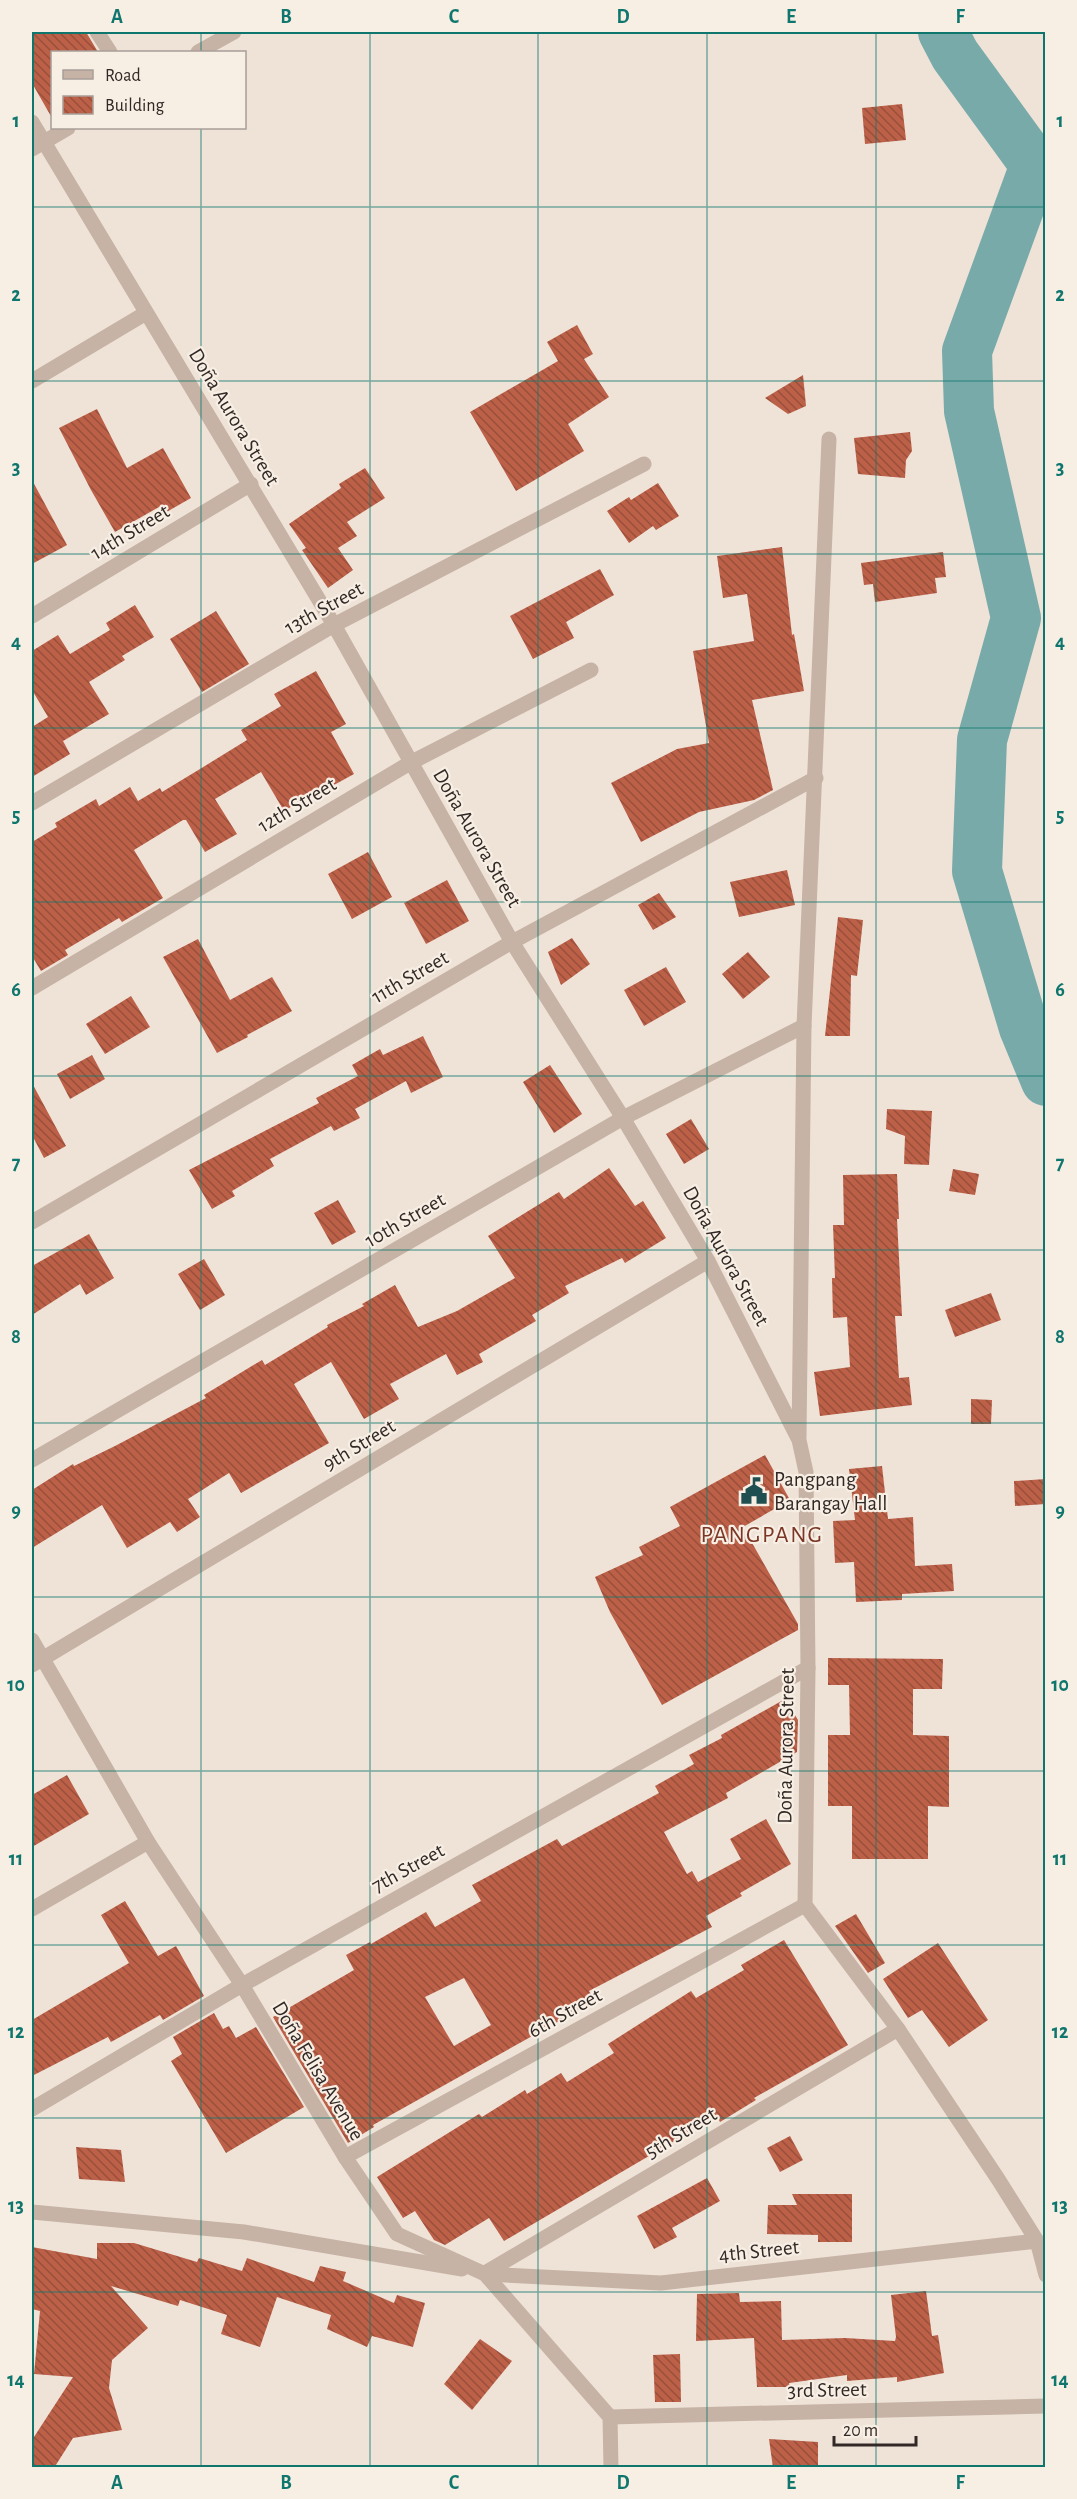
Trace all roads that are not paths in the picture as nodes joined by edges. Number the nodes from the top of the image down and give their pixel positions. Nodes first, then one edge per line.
1 (97, 32) edge
2 (234, 32) edge
3 (211, 37) edge
4 (109, 51) edge
5 (199, 51) edge
6 (32, 122) edge
7 (66, 129) edge
8 (38, 145) edge
9 (146, 313) junction
10 (32, 381) edge
11 (829, 439) dead end
12 (644, 464) dead end
13 (251, 484) junction
14 (32, 616) edge
15 (334, 625) junction
16 (591, 670) dead end
17 (410, 763) junction
18 (816, 778) junction
19 (32, 803) edge
20 (512, 942) junction
21 (32, 988) edge
22 (804, 1026) junction
23 (623, 1118) junction
24 (32, 1222) edge
25 (708, 1261) junction
26 (799, 1440) junction
27 (32, 1460) edge
28 (32, 1640) edge
29 (37, 1662) edge
30 (808, 1668) junction
31 (148, 1842) junction
32 (805, 1905) junction
33 (32, 1909) edge
34 (242, 1985) junction
35 (898, 2029) junction
36 (32, 2109) edge
37 (345, 2157) junction
38 (32, 2212) edge
39 (1036, 2241) junction
40 (485, 2274) junction
41 (1046, 2275) edge
42 (1046, 2406) edge
43 (610, 2417) junction
44 (611, 2468) edge

1 - 4 street
2 - 3 street
3 - 5 street
6 - 8 street, Doña Aurora Street
7 - 8 street
8 - 9 street, Doña Aurora Street
9 - 10 street
9 - 13 street, Doña Aurora Street
11 - 18 street
12 - 15 street, 13th Street
13 - 14 street, 14th Street
13 - 15 street, Doña Aurora Street
15 - 17 street, Doña Aurora Street
15 - 19 street, 13th Street
16 - 17 street, 12th Street
17 - 20 street, Doña Aurora Street
17 - 21 street, 12th Street
18 - 20 street, 11th Street
18 - 22 street
20 - 23 street, Doña Aurora Street
20 - 24 street, 11th Street
22 - 23 street, 10th Street
22 - 26 street
23 - 25 street, Doña Aurora Street
23 - 27 street, 10th Street
25 - 26 street, Doña Aurora Street
25 - 29 street, 9th Street
26 - 30 street, Doña Aurora Street
28 - 29 street, Doña Felisa Avenue
29 - 31 street, Doña Felisa Avenue
30 - 32 street, Doña Aurora Street
30 - 34 street, 7th Street
31 - 33 street
31 - 34 street, Doña Felisa Avenue
32 - 35 street
32 - 37 street, 6th Street
34 - 36 street, 7th Street
34 - 37 street, Doña Felisa Avenue
35 - 39 street
35 - 40 street, 5th Street
37 - 40 street, Doña Felisa Avenue
38 - 40 street
39 - 40 street, 4th Street
39 - 41 street
40 - 43 street, Doña Felisa Avenue
42 - 43 street, 3rd Street
43 - 44 street

